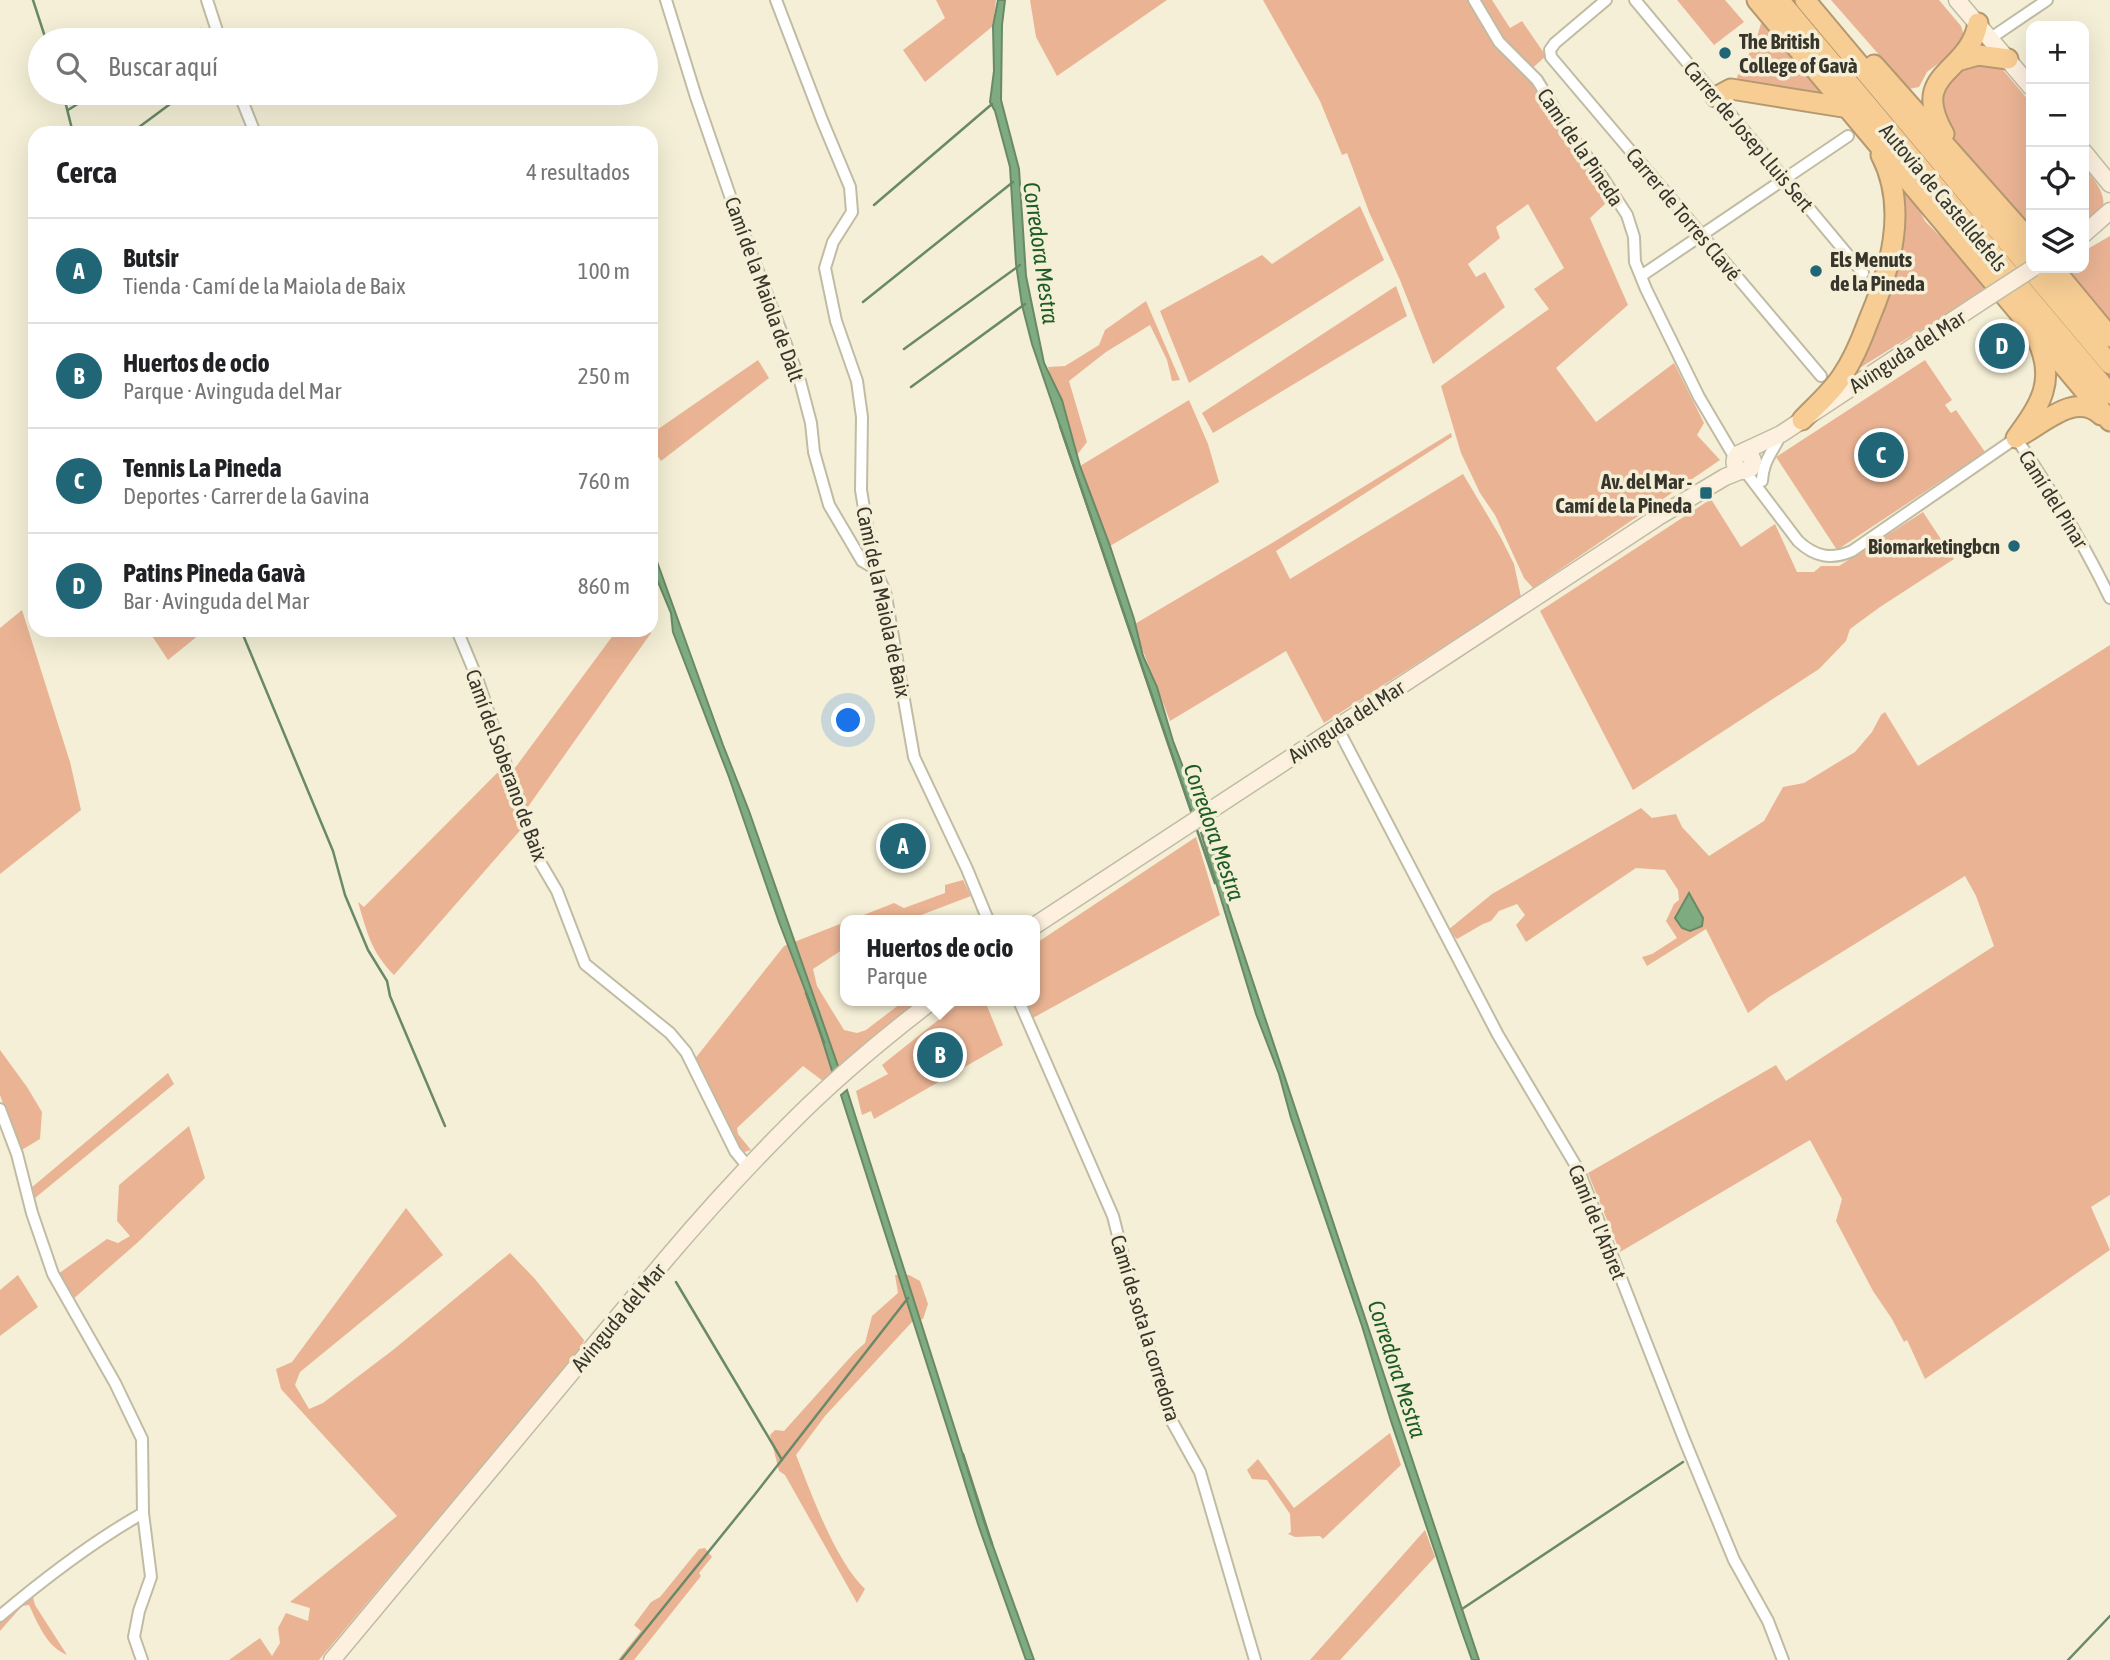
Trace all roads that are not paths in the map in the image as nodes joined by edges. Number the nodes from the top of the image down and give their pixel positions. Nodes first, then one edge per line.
1 (207, 0) edge
2 (666, 0) edge
3 (776, 0) edge
4 (1474, 0) edge
5 (1606, 0) edge
6 (1635, 0) edge
7 (1749, 0) edge
8 (1757, 0) edge
9 (1779, 0) edge
10 (1805, 0) edge
11 (1814, 0) edge
12 (1957, 0) edge
13 (2047, 0) edge
14 (1757, 21) dead end
15 (1978, 23) junction
16 (216, 28) edge
17 (1991, 38) junction
18 (2008, 59) junction
19 (1957, 61) junction
20 (2029, 84) edge
21 (1716, 97) junction
22 (244, 105) edge
23 (1849, 108) junction
24 (252, 126) edge
25 (1855, 130) junction
26 (2089, 158) edge
27 (1972, 173) junction
28 (1785, 179) junction
29 (2110, 184) edge
30 (2110, 211) edge
31 (2110, 222) edge
32 (2089, 230) edge
33 (2089, 231) edge
34 (1702, 235) junction
35 (2026, 236) edge
36 (1863, 273) dead end
37 (2026, 273) edge
38 (2057, 273) edge
39 (1641, 276) junction
40 (2032, 328) junction
41 (2110, 337) edge
42 (2110, 364) edge
43 (1821, 376) dead end
44 (2110, 394) edge
45 (1801, 420) junction
46 (2110, 422) edge
47 (1781, 434) junction
48 (2016, 439) junction
49 (1743, 462) junction
50 (1762, 481) junction
51 (1770, 504) junction
52 (874, 568) junction
53 (2110, 598) edge
54 (460, 637) edge
55 (1337, 727) junction
56 (986, 915) edge
57 (1040, 922) edge
58 (926, 1006) edge
59 (1021, 1006) edge
60 (0, 1109) edge
61 (748, 1167) junction
62 (143, 1513) junction
63 (0, 1616) edge
64 (142, 1660) edge
65 (332, 1660) edge
66 (1255, 1660) edge
67 (1783, 1660) edge

1 - 16 street
2 - 52 street, Camí de la Maiola de Dalt
3 - 52 street, Camí de la Maiola de Baix
4 - 39 street, Camí de la Pineda
5 - 34 street, Carrer de Torres Clavé
6 - 21 street, Carrer de Josep Lluis Sert
7 - 14 highway
8 - 23 highway
9 - 44 highway, Autovia de Castelldefels
10 - 42 highway, Autovia de Castelldefels
11 - 27 highway
12 - 15 street
13 - 17 street
15 - 17 street
15 - 19 highway
17 - 18 street
18 - 19 highway
18 - 20 street
19 - 27 highway
21 - 23 highway
21 - 28 street, Carrer de Josep Lluis Sert
22 - 24 street
23 - 25 highway
25 - 28 street
25 - 40 highway
25 - 45 highway
26 - 29 street
27 - 35 highway
28 - 34 street
28 - 36 street, Carrer de Josep Lluis Sert
30 - 32 street
31 - 33 street
34 - 39 street
34 - 43 street, Carrer de Torres Clavé
37 - 45 street, Avinguda del Mar, bridge
38 - 41 highway
39 - 49 street, Camí de la Pineda
40 - 46 highway
40 - 48 highway
45 - 47 street, Avinguda del Mar
46 - 48 highway
47 - 49 street, Avinguda del Mar
47 - 50 street
48 - 51 street, Camí de la Pineda
48 - 53 street, Camí del Pinar
49 - 50 street, Camí de la Pineda
49 - 51 street, Camí de la Pineda
49 - 55 street, Avinguda del Mar
50 - 51 street, Camí de la Pineda
52 - 56 street, Camí de la Maiola de Baix
54 - 61 street, Camí del Soberano de Baix
55 - 57 street, Avinguda del Mar
55 - 67 street, Camí de l'Arbret
58 - 61 street, Avinguda del Mar
59 - 66 street, Camí de sota la corredora
60 - 62 street
61 - 65 street, Avinguda del Mar
62 - 63 street
62 - 64 street

